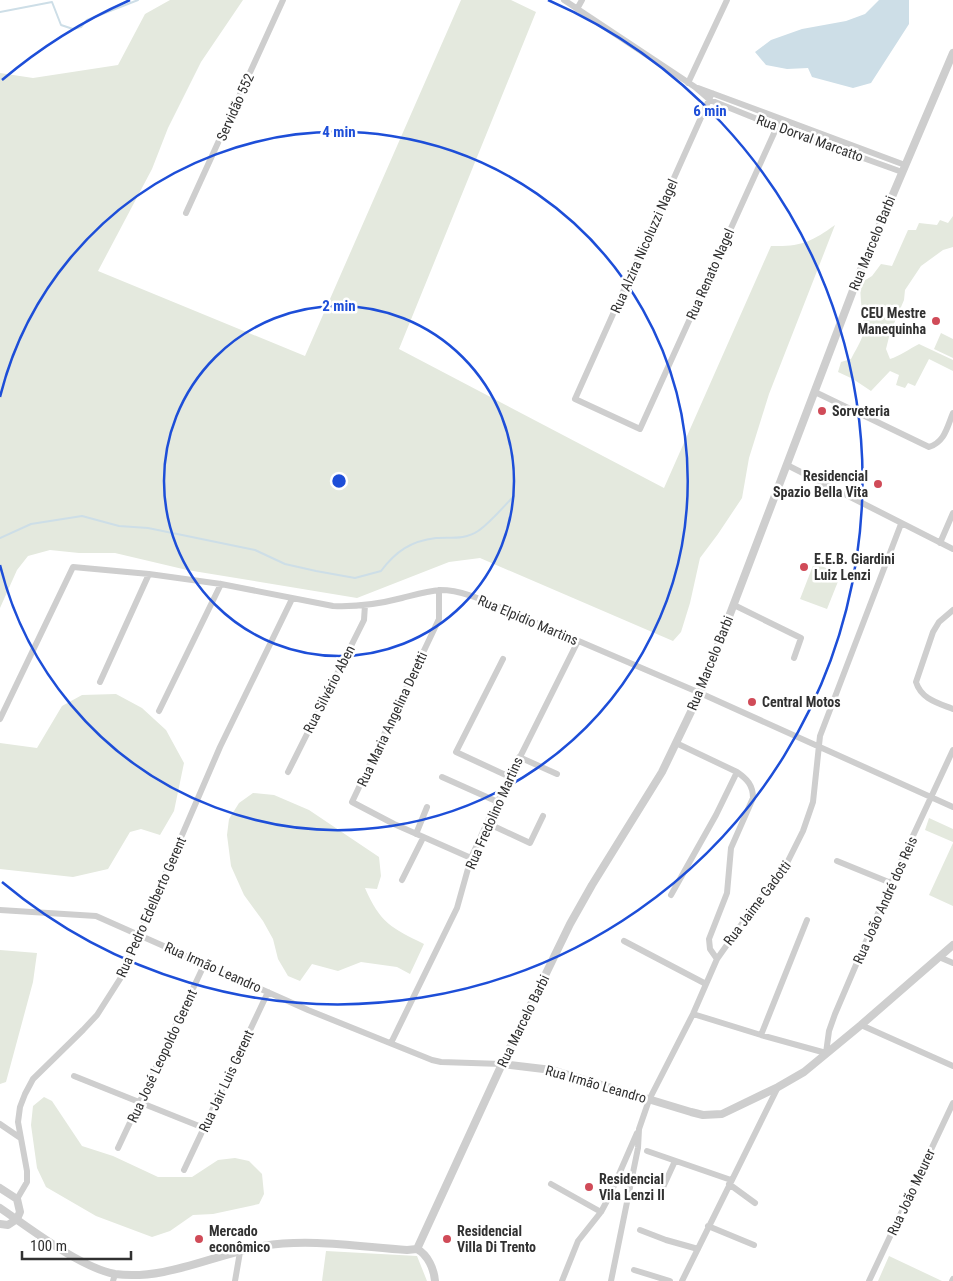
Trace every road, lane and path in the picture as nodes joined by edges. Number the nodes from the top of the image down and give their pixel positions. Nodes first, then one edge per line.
1 (283, 0) edge
2 (564, 0) edge
3 (582, 0) edge
4 (726, 0) edge
5 (577, 8) junction
6 (953, 53) edge
7 (688, 83) junction
8 (711, 96) junction
9 (780, 120) junction
10 (777, 127) junction
11 (903, 169) junction
12 (186, 213) dead end
13 (815, 392) junction
14 (953, 413) edge
15 (640, 429) joint
16 (786, 465) junction
17 (953, 513) edge
18 (901, 524) junction
19 (940, 543) junction
20 (953, 549) edge
21 (149, 574) junction
22 (221, 584) junction
23 (439, 590) junction
24 (292, 599) junction
25 (365, 605) junction
26 (734, 605) junction
27 (953, 610) edge
28 (578, 641) junction
29 (794, 658) dead end
30 (503, 659) dead end
31 (100, 682) dead end
32 (700, 693) junction
33 (953, 709) edge
34 (159, 711) dead end
35 (0, 719) edge
36 (676, 743) junction
37 (818, 746) junction
38 (953, 750) edge
39 (519, 757) junction
40 (288, 772) dead end
41 (737, 772) junction
42 (557, 774) dead end
43 (510, 776) junction
44 (442, 777) dead end
45 (932, 798) junction
46 (498, 802) junction
47 (427, 807) dead end
48 (953, 807) edge
49 (543, 816) dead end
50 (487, 823) junction
51 (416, 834) junction
52 (423, 838) junction
53 (471, 858) junction
54 (837, 861) dead end
55 (402, 880) dead end
56 (891, 883) junction
57 (671, 895) dead end
58 (0, 910) edge
59 (807, 920) dead end
60 (140, 934) junction
61 (624, 941) dead end
62 (953, 945) edge
63 (940, 957) junction
64 (717, 959) junction
65 (953, 962) edge
66 (205, 963) junction
67 (706, 984) junction
68 (268, 992) junction
69 (693, 1014) junction
70 (861, 1025) junction
71 (761, 1035) junction
72 (391, 1043) junction
73 (826, 1053) junction
74 (502, 1064) junction
75 (953, 1066) edge
76 (74, 1076) dead end
77 (778, 1087) junction
78 (649, 1100) junction
79 (140, 1102) junction
80 (953, 1103) edge
81 (0, 1124) edge
82 (204, 1128) junction
83 (639, 1129) junction
84 (19, 1137) junction
85 (118, 1148) dead end
86 (647, 1151) dead end
87 (676, 1161) junction
88 (184, 1170) dead end
89 (730, 1182) junction
90 (552, 1184) dead end
91 (0, 1188) edge
92 (659, 1196) dead end
93 (17, 1199) junction
94 (755, 1203) dead end
95 (0, 1208) edge
96 (601, 1212) junction
97 (17, 1219) junction
98 (0, 1224) edge
99 (708, 1226) junction
100 (640, 1230) dead end
101 (754, 1245) dead end
102 (417, 1249) junction
103 (698, 1249) junction
104 (240, 1252) junction
105 (634, 1270) dead end
106 (114, 1277) edge
107 (235, 1281) edge
108 (435, 1281) edge
109 (562, 1281) edge
110 (611, 1281) edge
111 (670, 1281) edge
112 (682, 1281) edge
113 (869, 1281) edge

1 - 12 street, Servidão 552
2 - 5 street, Rua Dorval Marcatto
3 - 5 street
4 - 7 street
5 - 7 street, Rua Dorval Marcatto
6 - 11 street, Rua Marcelo Barbi
7 - 8 street, Rua Dorval Marcatto
8 - 9 street, Rua Dorval Marcatto
8 - 10 street, Rua Dorval Marcatto
8 - 15 street, Rua Alzira Nicoluzzi Nagel
9 - 10 street, Rua Renato Nagel
9 - 11 street, Rua Dorval Marcatto
10 - 11 street, Rua Dorval Marcatto
10 - 15 street, Rua Renato Nagel
11 - 13 street, Rua Marcelo Barbi
13 - 14 street
13 - 16 street, Rua Marcelo Barbi
16 - 18 street
16 - 26 street, Rua Marcelo Barbi
17 - 19 street
18 - 19 street
18 - 37 street, Rua Jaime Gadotti
19 - 20 street
21 - 22 street, Rua Elpidio Martins
21 - 31 street
21 - 35 street, Rua Elpidio Martins
22 - 24 street, Rua Elpidio Martins
22 - 34 street
23 - 25 street, Rua Elpidio Martins
23 - 28 street, Rua Elpidio Martins
23 - 51 street, Rua Maria Angelina Deretti
24 - 25 street, Rua Elpidio Martins
24 - 60 street, Rua Pedro Edelberto Gerent
25 - 40 street, Rua Silvério Aben
26 - 29 street
26 - 32 street, Rua Marcelo Barbi
27 - 33 street
28 - 32 street, Rua Elpidio Martins
28 - 39 street, Rua Fredolino Martins
30 - 43 street
32 - 36 street, Rua Marcelo Barbi
32 - 37 street, Rua Elpidio Martins
36 - 41 street
36 - 74 street, Rua Marcelo Barbi
37 - 45 street, Rua Elpidio Martins
37 - 64 street, Rua Jaime Gadotti
38 - 45 street, Rua João André dos Reis
39 - 42 street
39 - 43 street, Rua Fredolino Martins
41 - 57 street
41 - 64 street
43 - 46 street, Rua Fredolino Martins
44 - 46 street
45 - 48 street, Rua Elpidio Martins
45 - 56 street, Rua João André dos Reis
46 - 50 street, Rua Fredolino Martins
47 - 51 street
49 - 50 street
50 - 53 street, Rua Fredolino Martins
51 - 52 street
52 - 53 street
52 - 55 street
53 - 72 street, Rua Fredolino Martins
54 - 56 street
56 - 73 street, Rua João André dos Reis
58 - 60 street, Rua Irmão Leandro
59 - 71 street
60 - 66 street, Rua Irmão Leandro
60 - 84 street, Rua Pedro Edelberto Gerent
61 - 67 street
62 - 63 street, Rua Irmão Leandro
63 - 65 street
63 - 70 street, Rua Irmão Leandro
64 - 67 street, Rua Jaime Gadotti
66 - 68 street, Rua Irmão Leandro
66 - 79 street, Rua José Leopoldo Gerent
67 - 69 street, Rua Jaime Gadotti
68 - 72 street, Rua Irmão Leandro
68 - 82 street, Rua Jair Luis Gerent
69 - 71 street
69 - 78 street, Rua Jaime Gadotti
70 - 73 street, Rua Irmão Leandro
70 - 75 street
71 - 73 street
72 - 74 street, Rua Irmão Leandro
73 - 77 street, Rua Irmão Leandro
74 - 78 street, Rua Irmão Leandro
74 - 102 street, Rua Marcelo Barbi
76 - 79 street
77 - 78 street, Rua Irmão Leandro
77 - 89 street
78 - 83 street, Rua Jaime Gadotti
79 - 82 street
79 - 85 street, Rua José Leopoldo Gerent
80 - 113 street, Rua João Meurer
81 - 84 street
82 - 88 street, Rua Jair Luis Gerent
83 - 96 street
83 - 110 street, Rua Jaime Gadotti
84 - 93 street, Rua Pedro Edelberto Gerent
86 - 87 street
87 - 89 street
87 - 92 street
89 - 94 street
89 - 99 street
90 - 96 street
91 - 93 street
93 - 97 street
95 - 97 street
96 - 109 street
97 - 98 street
97 - 106 street
99 - 101 street
99 - 103 street
100 - 103 street
102 - 104 street
102 - 108 street
103 - 112 street
104 - 106 street
104 - 107 street
105 - 111 street

